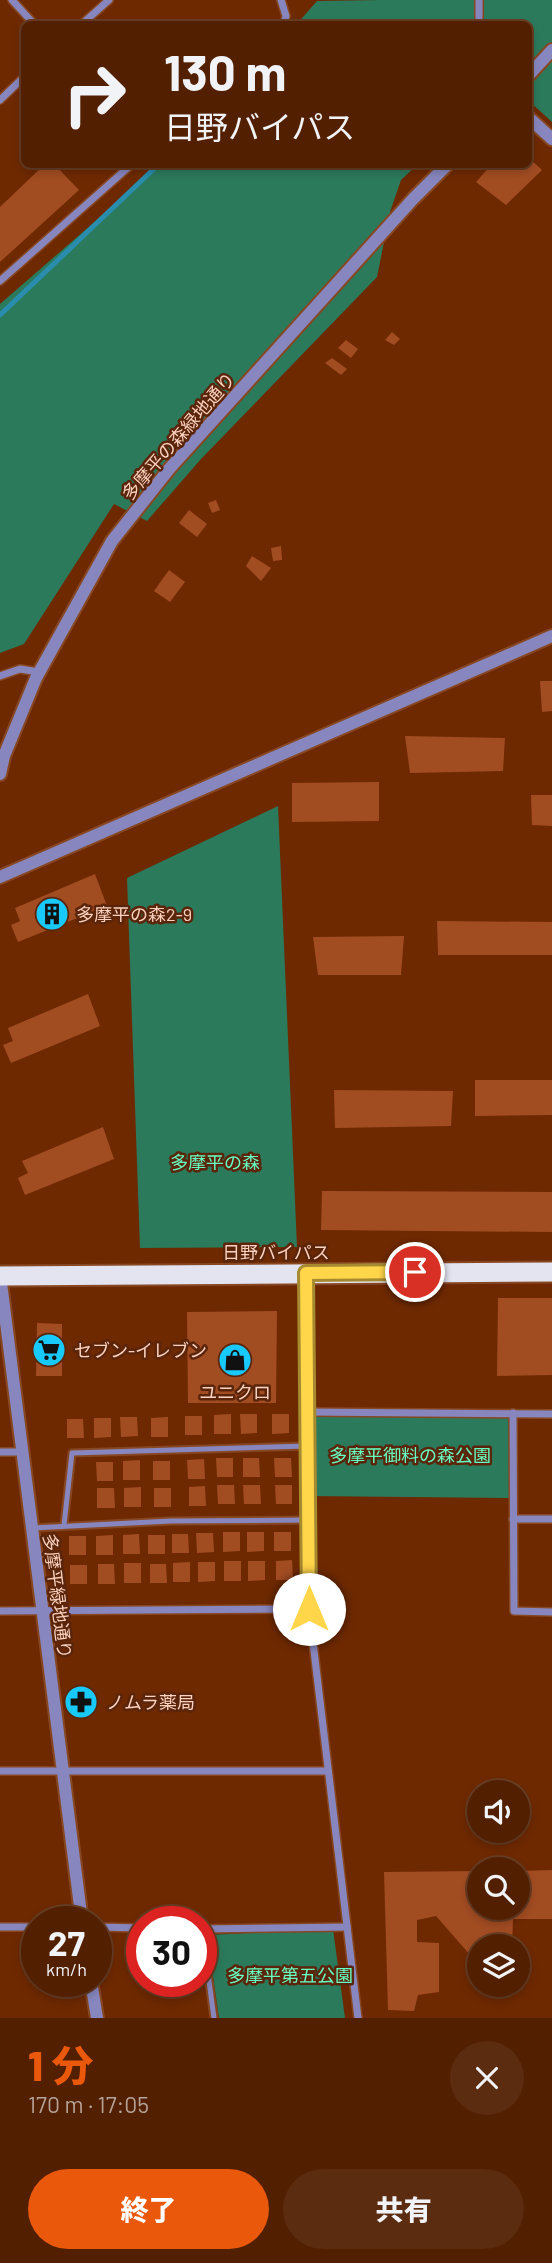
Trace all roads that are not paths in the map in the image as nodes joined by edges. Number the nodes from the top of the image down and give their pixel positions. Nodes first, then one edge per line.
1 (12, 0) edge
2 (109, 0) edge
3 (281, 0) edge
4 (479, 0) edge
5 (31, 21) edge
6 (85, 21) edge
7 (285, 21) edge
8 (479, 21) edge
9 (552, 50) edge
10 (532, 72) edge
11 (21, 80) edge
12 (0, 100) edge
13 (532, 121) edge
14 (552, 139) edge
15 (127, 168) edge
16 (443, 168) edge
17 (0, 281) edge
18 (552, 636) edge
19 (39, 671) junction
20 (0, 676) edge
21 (0, 774) edge
22 (0, 877) edge
23 (552, 1272) edge
24 (306, 1273) junction
25 (0, 1275) edge
26 (307, 1412) junction
27 (513, 1413) junction
28 (552, 1414) edge
29 (307, 1446) junction
30 (0, 1452) edge
31 (23, 1452) junction
32 (513, 1519) junction
33 (552, 1519) edge
34 (308, 1520) junction
35 (64, 1525) junction
36 (32, 1528) junction
37 (309, 1609) junction
38 (0, 1611) edge
39 (43, 1611) junction
40 (552, 1612) edge
41 (0, 1770) edge
42 (63, 1770) junction
43 (328, 1771) junction
44 (80, 1906) edge
45 (0, 1927) edge
46 (21, 1927) edge
47 (347, 1927) junction
48 (217, 1929) edge
49 (94, 1997) edge
50 (211, 1997) edge
51 (97, 2018) edge
52 (214, 2018) edge
53 (358, 2018) edge

1 - 5 street
2 - 6 street
3 - 7 street
4 - 8 street
9 - 10 street
11 - 12 street
13 - 14 street
15 - 17 street
16 - 19 street, 多摩平の森緑地通り
18 - 22 street
19 - 20 street
19 - 21 street, 多摩平の森緑地通り
23 - 24 highway, 日野バイパス
24 - 25 highway, 日野バイパス
24 - 26 street
25 - 31 street, 多摩平緑地通り
26 - 27 street
26 - 29 street
27 - 28 street
27 - 32 street
29 - 34 street
29 - 35 lane
30 - 31 street
31 - 36 street, 多摩平緑地通り
32 - 33 street
32 - 40 street
34 - 35 lane
34 - 37 street
35 - 36 lane
36 - 39 street, 多摩平緑地通り
37 - 39 street
37 - 43 street
38 - 39 street
39 - 42 street, 多摩平緑地通り
41 - 42 street
42 - 43 street
42 - 44 street, 多摩平緑地通り
43 - 47 street
45 - 46 street
47 - 48 street
47 - 53 street
49 - 51 street
50 - 52 lane

